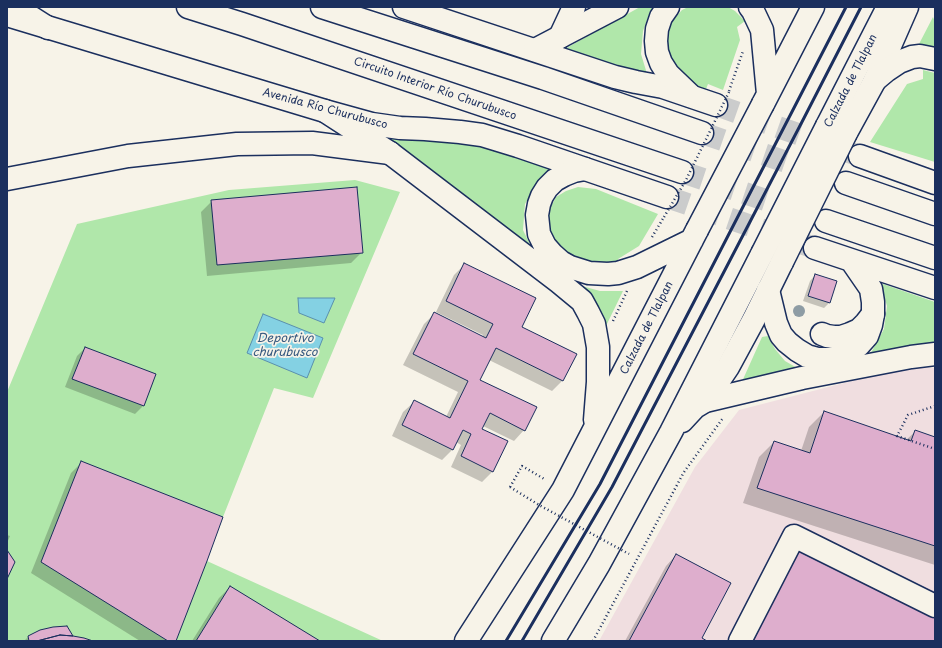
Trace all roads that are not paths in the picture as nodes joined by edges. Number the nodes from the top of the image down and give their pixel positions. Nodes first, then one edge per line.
1 (14, 7) edge
2 (188, 7) edge
3 (322, 7) edge
4 (404, 7) edge
5 (574, 7) edge
6 (617, 7) edge
7 (668, 7) edge
8 (750, 7) edge
9 (813, 7) edge
10 (888, 7) edge
11 (907, 7) edge
12 (7, 15) edge
13 (48, 28) junction
14 (560, 37) junction
15 (535, 50) junction
16 (935, 59) edge
17 (875, 80) junction
18 (691, 96) junction
19 (722, 98) tunnel mouth
20 (765, 99) junction
21 (325, 111) junction
22 (836, 130) junction
23 (702, 133) tunnel mouth
24 (390, 153) junction
25 (860, 156) tunnel mouth
26 (585, 169) junction
27 (682, 172) tunnel mouth
28 (929, 178) edge
29 (7, 179) edge
30 (846, 183) tunnel mouth
31 (666, 207) tunnel mouth
32 (935, 214) edge
33 (826, 221) tunnel mouth
34 (695, 235) junction
35 (815, 248) tunnel mouth
36 (772, 258) junction
37 (935, 258) edge
38 (851, 260) junction
39 (935, 288) edge
40 (768, 290) junction
41 (873, 314) junction
42 (822, 334) dead end
43 (935, 354) edge
44 (704, 401) junction
45 (594, 429) junction
46 (671, 432) junction
47 (935, 606) edge
48 (466, 641) edge
49 (553, 641) edge
50 (740, 641) edge

1 - 13 main road
2 - 27 main road, Circuito Interior Río Churubusco
3 - 23 main road
4 - 15 main road
5 - 14 main road
6 - 14 main road
7 - 18 main road
8 - 20 main road
9 - 20 main road, Calzada de Tlalpan
10 - 22 main road, Calzada de Tlalpan
11 - 17 main road
12 - 13 main road, Avenida Río Churubusco
13 - 21 main road, Avenida Río Churubusco
14 - 15 main road
15 - 18 main road
16 - 17 main road
17 - 22 main road
18 - 19 main road
20 - 34 main road, Calzada de Tlalpan, bridge
21 - 24 main road
21 - 26 main road, Avenida Río Churubusco
22 - 36 main road, Calzada de Tlalpan, bridge
24 - 29 main road
24 - 45 main road
25 - 28 main road
26 - 31 main road, Avenida Río Churubusco
26 - 34 main road
30 - 32 main road
33 - 37 main road
34 - 45 main road, Calzada de Tlalpan
35 - 38 main road
36 - 40 main road
36 - 46 main road, Calzada de Tlalpan
38 - 39 main road
38 - 41 main road
40 - 41 main road
40 - 44 main road
41 - 42 main road
43 - 44 main road
44 - 46 main road
45 - 48 main road, Calzada de Tlalpan
46 - 49 main road, Calzada de Tlalpan
47 - 50 main road

